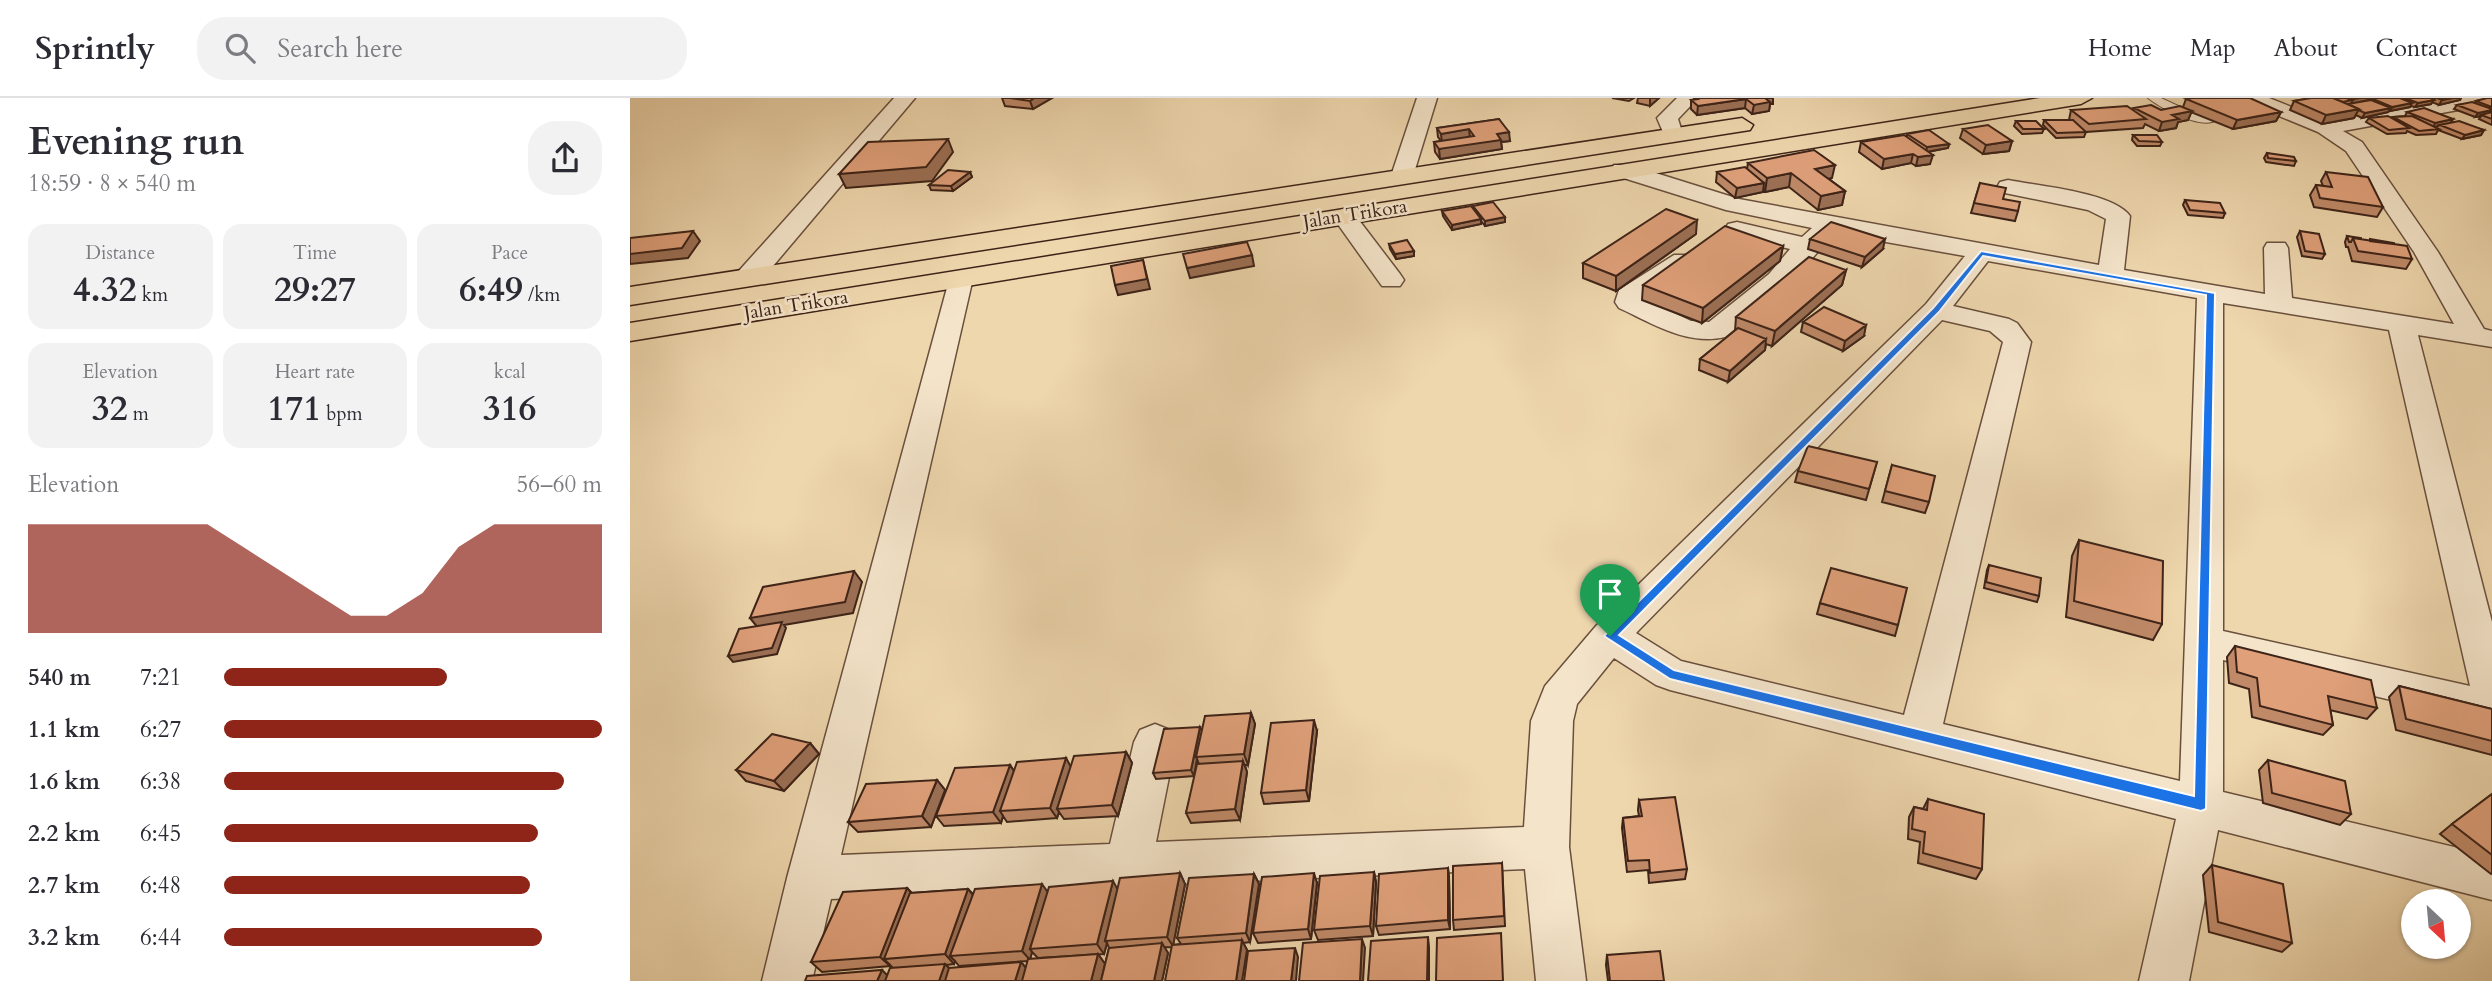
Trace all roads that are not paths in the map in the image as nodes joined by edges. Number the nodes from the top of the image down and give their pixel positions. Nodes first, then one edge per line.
1 (905, 98) edge
2 (1427, 98) edge
3 (1688, 98) edge
4 (2081, 98) edge
5 (2153, 98) edge
6 (2491, 98) edge
7 (2248, 103) edge
8 (2212, 120) edge
9 (1765, 121) dead end
10 (2325, 128) junction
11 (1673, 135) junction
12 (1482, 164) junction
13 (1622, 170) junction
14 (1402, 176) junction
15 (2008, 187) edge
16 (1502, 190) junction
17 (1344, 216) junction
18 (1830, 224) junction
19 (1807, 246) junction
20 (2276, 248) dead end
21 (1981, 253) junction
22 (2110, 275) junction
23 (746, 278) junction
24 (960, 278) junction
25 (1391, 280) dead end
26 (2210, 293) junction
27 (630, 296) edge
28 (2279, 305) junction
29 (1936, 310) junction
30 (2402, 324) junction
31 (630, 332) edge
32 (2484, 338) edge
33 (1610, 636) junction
34 (2204, 641) junction
35 (2492, 693) edge
36 (2492, 707) edge
37 (1919, 737) junction
38 (1155, 742) dead end
39 (2201, 804) junction
40 (1546, 847) junction
41 (1128, 865) junction
42 (810, 878) junction
43 (2492, 878) edge
44 (786, 981) edge
45 (1561, 981) edge
46 (2164, 981) edge

1 - 23 street
2 - 14 street
3 - 11 street
4 - 13 main road, Jalan Trikora
5 - 8 lane
6 - 10 street
7 - 10 street
9 - 11 main road, Jalan Trikora
10 - 32 street
11 - 12 main road, Jalan Trikora
12 - 14 main road, Jalan Trikora
12 - 16 main road
13 - 16 main road, Jalan Trikora
13 - 18 street
14 - 23 main road, Jalan Trikora
15 - 22 street
16 - 17 main road, Jalan Trikora
17 - 24 main road, Jalan Trikora
17 - 25 street
18 - 19 street
18 - 21 street
19 - 19 street
20 - 28 street
21 - 22 street
21 - 29 street
22 - 26 street
23 - 27 main road, Jalan Trikora
24 - 31 main road, Jalan Trikora
24 - 42 street
26 - 28 street
26 - 34 street
28 - 30 street
29 - 33 street
29 - 37 street
30 - 32 street
30 - 35 street
33 - 37 street
33 - 40 street
34 - 36 street
34 - 39 street
37 - 39 street
38 - 41 street
39 - 43 street
39 - 46 street
40 - 41 street
40 - 45 street
41 - 42 street
42 - 44 street

